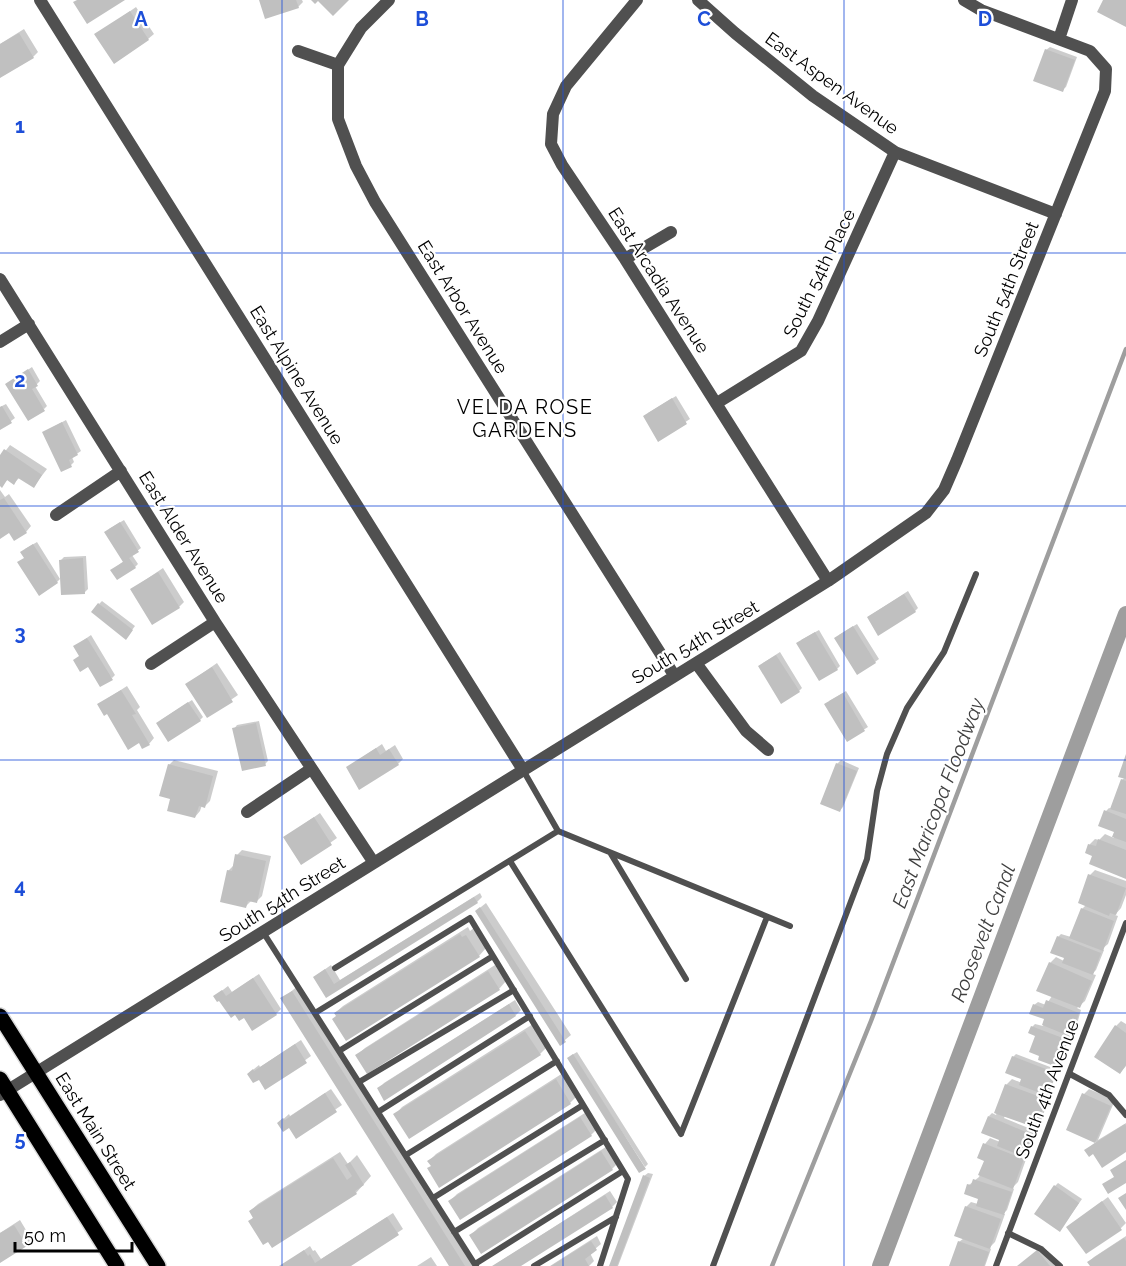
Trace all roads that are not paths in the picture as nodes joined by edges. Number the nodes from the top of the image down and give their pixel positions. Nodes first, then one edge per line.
1 (40, 0) edge
2 (389, 0) edge
3 (637, 0) edge
4 (698, 0) edge
5 (963, 0) edge
6 (1072, 0) edge
7 (1059, 39) junction
8 (298, 51) dead end
9 (338, 65) junction
10 (895, 152) junction
11 (1056, 214) junction
12 (671, 232) dead end
13 (625, 260) junction
14 (0, 279) edge
15 (29, 324) junction
16 (0, 342) edge
17 (717, 403) junction
18 (121, 471) junction
19 (56, 515) dead end
20 (976, 574) dead end
21 (828, 581) junction
22 (215, 622) junction
23 (696, 663) junction
24 (151, 664) dead end
25 (674, 675) junction
26 (768, 750) dead end
27 (311, 769) junction
28 (523, 770) junction
29 (247, 812) dead end
30 (558, 831) junction
31 (610, 853) junction
32 (510, 861) junction
33 (374, 863) junction
34 (767, 917) junction
35 (1126, 923) edge
36 (790, 926) dead end
37 (263, 932) junction
38 (1124, 936) edge
39 (493, 956) junction
40 (335, 968) dead end
41 (686, 979) dead end
42 (514, 990) junction
43 (315, 1012) junction
44 (0, 1016) edge
45 (530, 1016) junction
46 (339, 1051) junction
47 (557, 1060) junction
48 (36, 1073) junction
49 (1070, 1074) junction
50 (359, 1082) junction
51 (2, 1088) edge
52 (583, 1105) junction
53 (378, 1112) junction
54 (1126, 1115) edge
55 (605, 1140) junction
56 (406, 1155) junction
57 (623, 1171) junction
58 (433, 1198) junction
59 (616, 1217) junction
60 (454, 1232) junction
61 (1008, 1233) junction
62 (476, 1265) edge
63 (117, 1266) edge
64 (158, 1266) edge
65 (534, 1266) edge
66 (600, 1266) edge
67 (713, 1266) edge
68 (996, 1266) edge
69 (1060, 1266) edge

1 - 28 street, East Alpine Avenue
2 - 9 street
3 - 13 street, East Arcadia Avenue
4 - 10 street, East Aspen Avenue
5 - 7 street, South 54th Street
6 - 7 street
7 - 11 street, South 54th Street
8 - 9 street
9 - 25 street, East Arbor Avenue
10 - 11 street, East Aspen Avenue
10 - 17 street, South 54th Place
11 - 21 street, South 54th Street
12 - 13 street
13 - 17 street, East Arcadia Avenue
14 - 15 street, East Alder Avenue
15 - 16 street
15 - 18 street, East Alder Avenue
17 - 21 street, East Arcadia Avenue
18 - 19 street, East Alder Avenue
18 - 22 street, East Alder Avenue
20 - 67 lane
21 - 23 street, South 54th Street
22 - 24 street, East Alder Avenue
22 - 27 street, East Alder Avenue
23 - 25 street, South 54th Street
23 - 26 street
25 - 28 street, South 54th Street
27 - 29 street
27 - 33 street, East Alder Avenue
28 - 30 lane
28 - 33 street, South 54th Street
30 - 31 lane
30 - 32 lane
31 - 34 lane
31 - 41 lane
32 - 34 lane
32 - 40 lane
33 - 37 street, South 54th Street
34 - 36 lane
35 - 38 lane, South 4th Avenue
37 - 43 lane
37 - 48 street, South 54th Street
38 - 49 lane, South 4th Avenue
39 - 42 lane
39 - 43 lane
39 - 46 lane
42 - 45 lane
42 - 50 lane
43 - 46 lane
44 - 48 main road, East Main Street
45 - 47 lane
45 - 53 lane
46 - 50 lane
47 - 52 lane
47 - 56 lane
48 - 51 street, South 54th Street
48 - 64 main road, East Main Street
49 - 54 lane
49 - 61 lane, South 4th Avenue
50 - 53 lane
51 - 63 main road
52 - 55 lane
52 - 58 lane
53 - 56 lane
55 - 57 lane
55 - 60 lane
56 - 58 lane
57 - 59 lane
57 - 62 lane
58 - 60 lane
59 - 65 lane
59 - 66 lane
60 - 62 lane
61 - 68 lane, South 4th Avenue
61 - 69 lane

